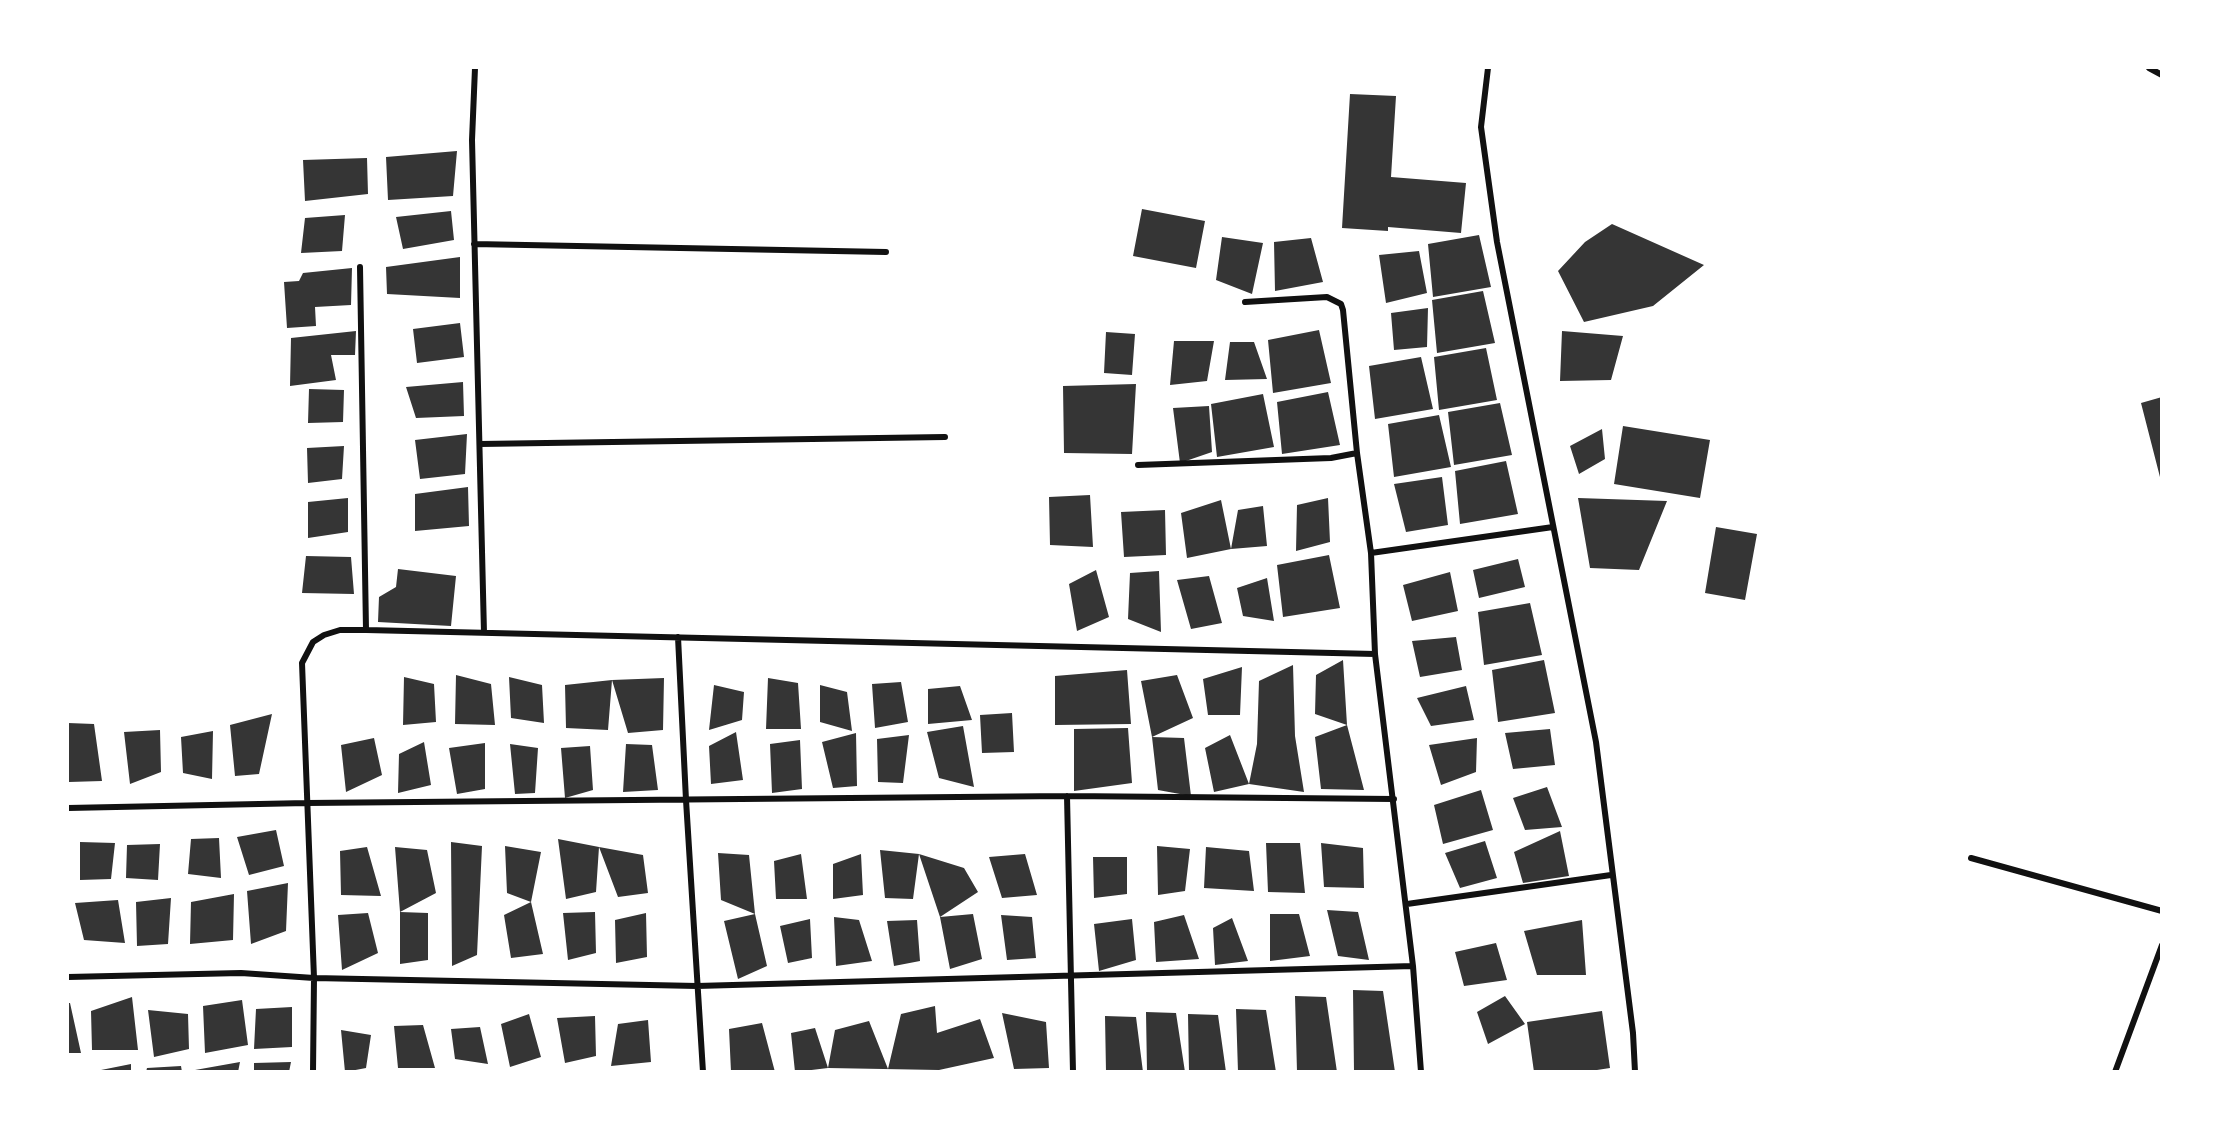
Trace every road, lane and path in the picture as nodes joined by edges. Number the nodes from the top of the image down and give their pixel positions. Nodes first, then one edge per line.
1 (475, 68) edge
2 (1488, 68) edge
3 (2148, 68) edge
4 (2162, 75) edge
5 (474, 244) junction
6 (886, 252) dead end
7 (360, 267) dead end
8 (1245, 302) dead end
9 (945, 437) dead end
10 (480, 444) junction
11 (1357, 453) junction
12 (1138, 465) dead end
13 (1553, 527) junction
14 (1371, 554) junction
15 (366, 630) junction
16 (484, 633) junction
17 (678, 637) junction
18 (1375, 654) junction
19 (1067, 796) junction
20 (1394, 799) junction
21 (686, 800) junction
22 (307, 803) junction
23 (68, 808) edge
24 (1971, 858) dead end
25 (1611, 875) junction
26 (1407, 904) junction
27 (2162, 911) edge
28 (2162, 945) edge
29 (1413, 966) junction
30 (1070, 976) junction
31 (68, 977) edge
32 (314, 978) junction
33 (697, 986) junction
34 (313, 1071) edge
35 (703, 1071) edge
36 (1073, 1071) edge
37 (1420, 1071) edge
38 (1635, 1071) edge
39 (2115, 1071) edge

1 - 5 street
2 - 13 street
3 - 4 street
5 - 6 street
5 - 10 street
7 - 15 street
8 - 11 street
9 - 10 street
10 - 16 street
11 - 12 street
11 - 14 street
13 - 14 street
13 - 25 street
14 - 18 street
15 - 16 street
15 - 22 street
16 - 17 street
17 - 18 street
17 - 21 street
18 - 20 street
19 - 20 street
19 - 21 street
19 - 30 street
20 - 26 street
21 - 22 street
21 - 33 street
22 - 23 street
22 - 32 street
24 - 27 street
25 - 26 street
25 - 38 street
26 - 29 street
28 - 39 street
29 - 30 street
29 - 37 street
30 - 33 street
30 - 36 street
31 - 32 street
32 - 33 street
32 - 34 street
33 - 35 street

